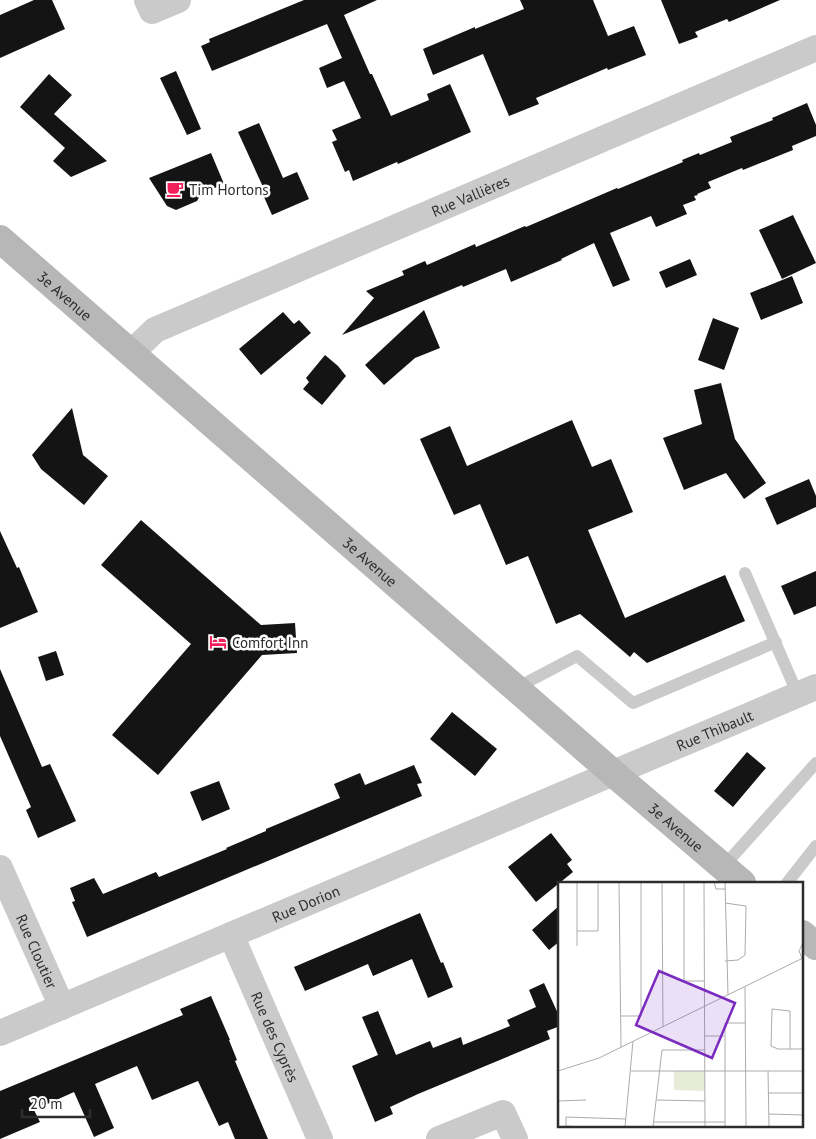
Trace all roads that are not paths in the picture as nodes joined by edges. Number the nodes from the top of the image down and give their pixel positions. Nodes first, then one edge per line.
1 (147, 0) edge
2 (178, 0) edge
3 (816, 48) edge
4 (0, 239) edge
5 (131, 353) junction
6 (746, 573) dead end
7 (776, 642) junction
8 (516, 688) junction
9 (807, 691) edge
10 (816, 763) edge
11 (613, 773) junction
12 (816, 846) edge
13 (0, 868) edge
14 (733, 875) edge
15 (788, 882) edge
16 (231, 936) junction
17 (804, 936) edge
18 (816, 946) edge
19 (62, 1007) junction
20 (0, 1033) edge
21 (320, 1139) edge
22 (439, 1139) edge
23 (515, 1139) edge

1 - 2 street
3 - 5 street, Rue Vallières
4 - 5 main road, 3e Avenue
5 - 8 main road, 3e Avenue
6 - 7 lane
7 - 8 lane
7 - 9 lane
8 - 11 main road, 3e Avenue
9 - 11 street, Rue Thibault
10 - 14 lane
11 - 14 main road, 3e Avenue
11 - 16 street, Rue Dorion
12 - 15 lane
13 - 19 street, Rue Cloutier
16 - 19 street, Rue Dorion
16 - 21 street, Rue des Cyprès
17 - 18 main road
19 - 20 street, Rue Dorion
22 - 23 street

